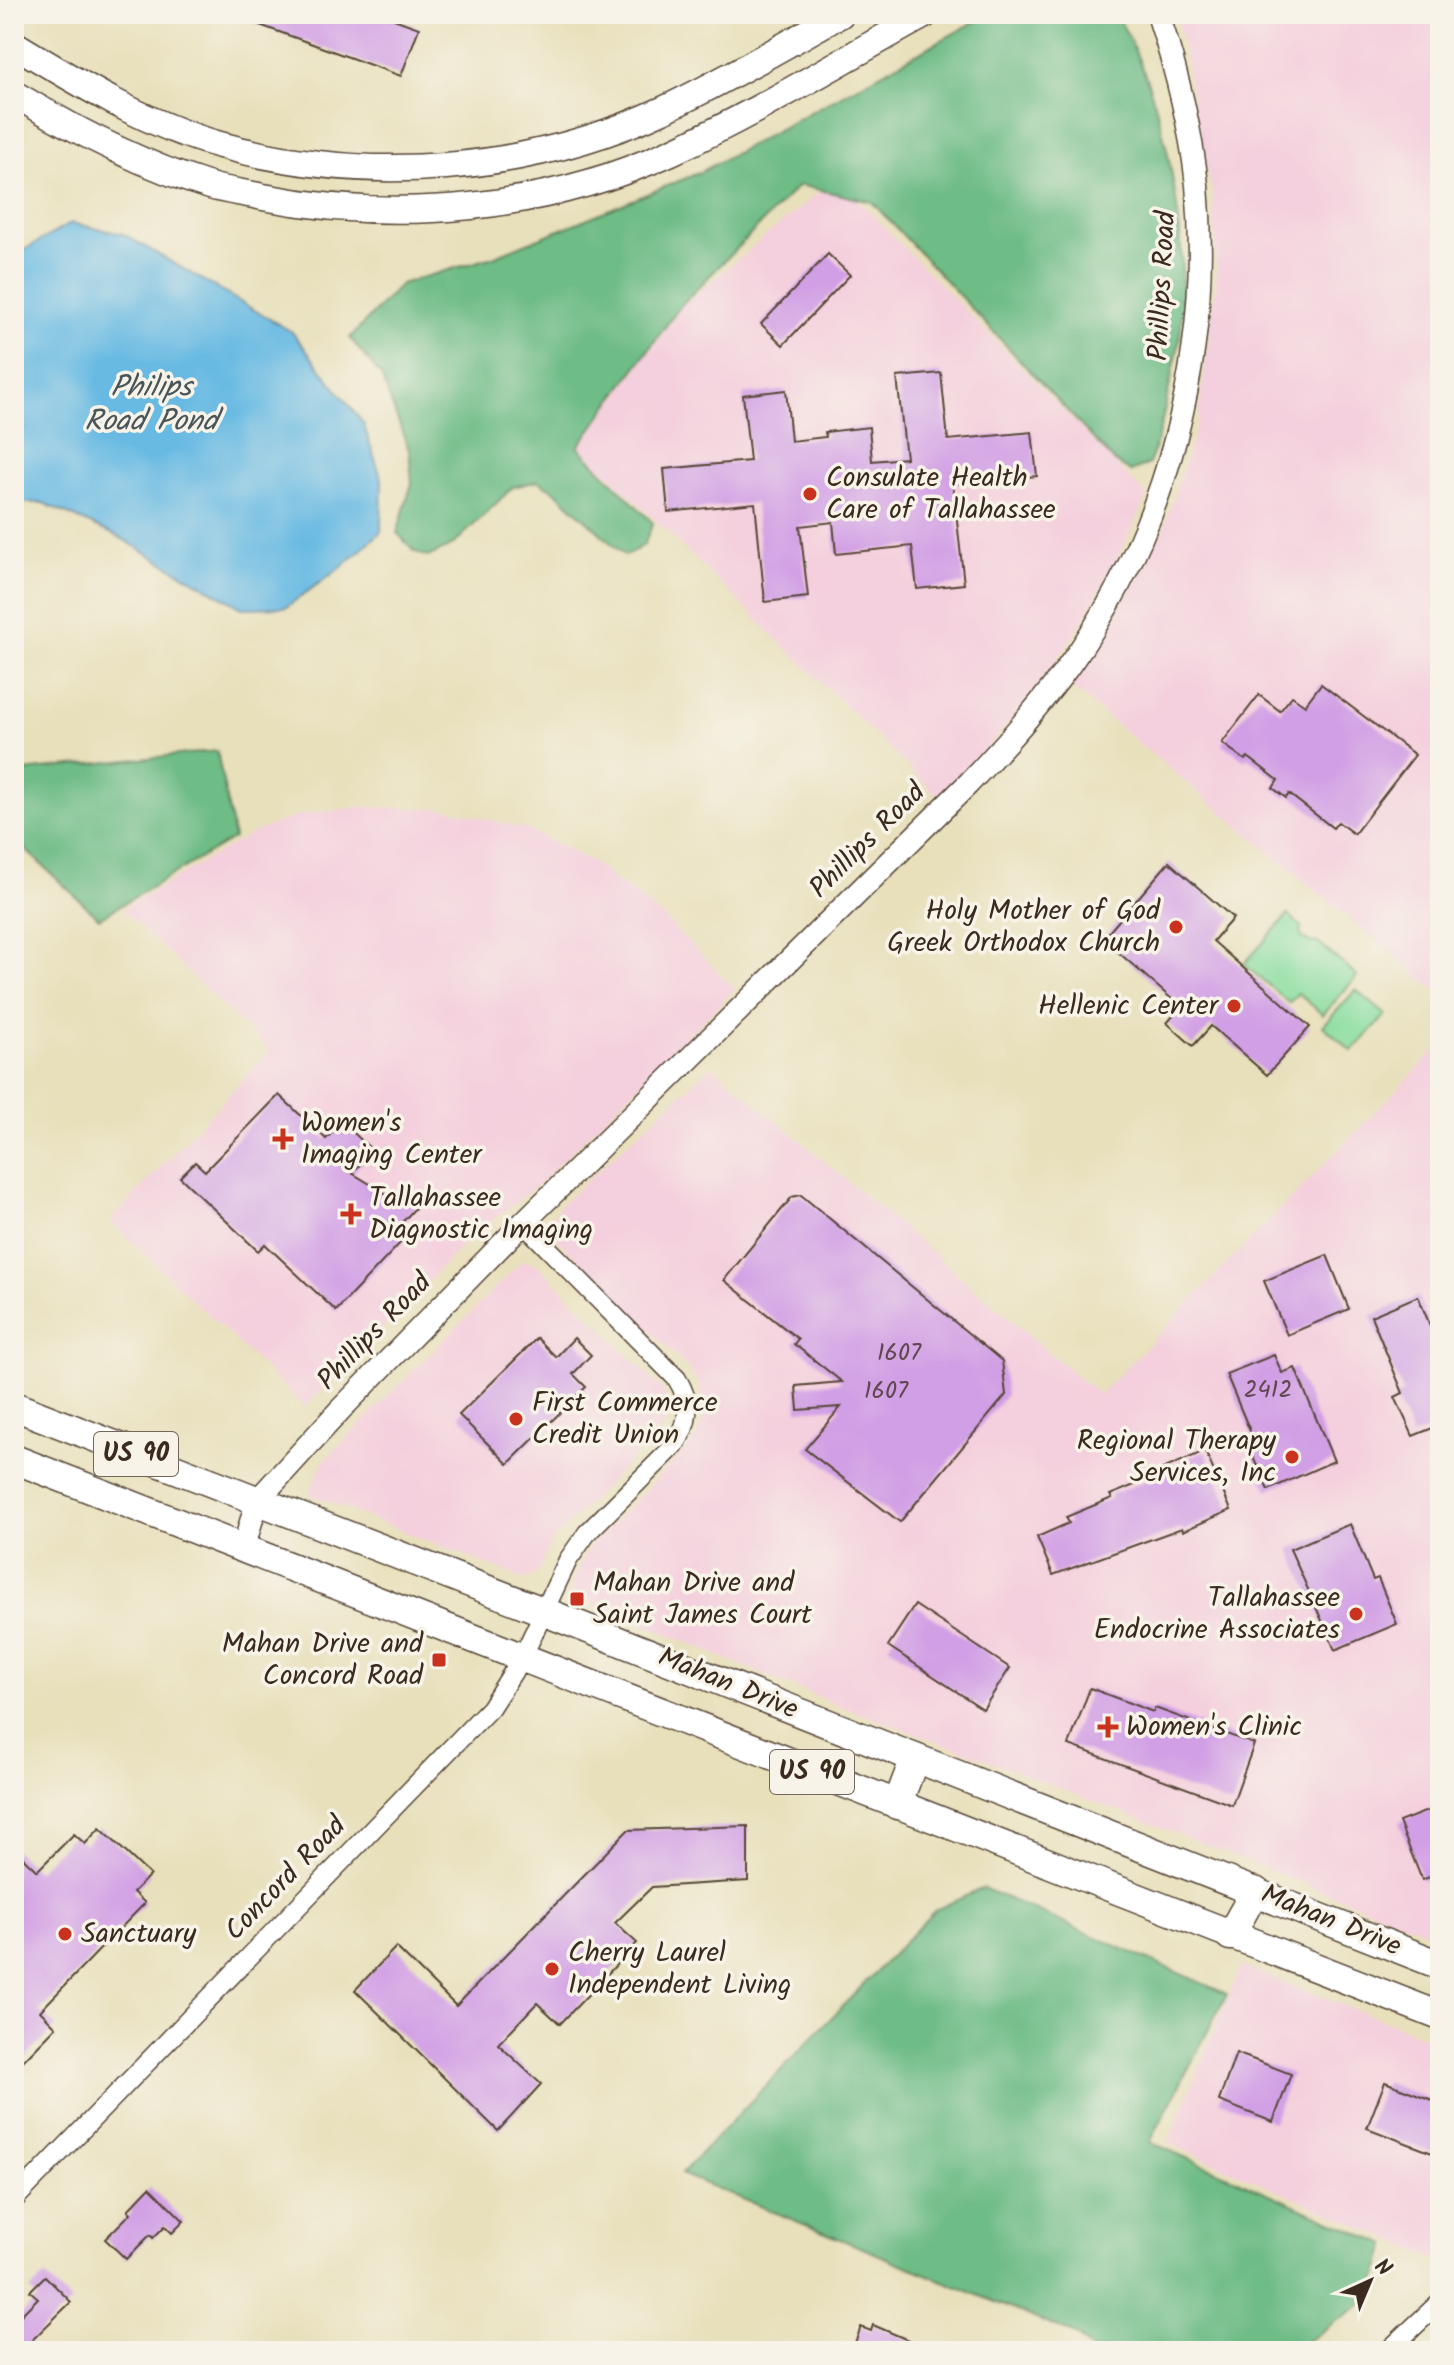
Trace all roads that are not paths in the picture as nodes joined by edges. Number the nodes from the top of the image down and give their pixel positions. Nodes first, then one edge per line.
1 (841, 14) edge
2 (926, 14) edge
3 (1158, 14) edge
4 (14, 44) edge
5 (14, 94) edge
6 (523, 1223) junction
7 (14, 1406) edge
8 (14, 1459) edge
9 (257, 1501) junction
10 (243, 1550) junction
11 (545, 1612) junction
12 (522, 1658) junction
13 (915, 1758) junction
14 (897, 1805) junction
15 (1255, 1891) junction
16 (1230, 1936) junction
17 (1440, 1965) edge
18 (1440, 2016) edge
19 (14, 2200) edge
20 (1440, 2302) edge
21 (1388, 2351) edge

1 - 4 main road
2 - 5 main road
3 - 6 street, Phillips Road
6 - 9 street, Phillips Road
6 - 11 street, Concord Road
7 - 9 main road, Mahan Drive / US 90
8 - 10 main road, Mahan Drive / US 90
9 - 10 street, Phillips Road
9 - 11 main road, Mahan Drive / US 90
10 - 12 main road, Mahan Drive / US 90
11 - 12 street, Concord Road
11 - 13 main road, Mahan Drive / US 90
12 - 14 main road, Mahan Drive / US 90
12 - 19 street, Concord Road
13 - 14 main road
13 - 15 main road, Mahan Drive / US 90
14 - 16 main road, Mahan Drive / US 90
15 - 16 main road
15 - 17 main road, Mahan Drive / US 90
16 - 18 main road, Mahan Drive / US 90
20 - 21 street

